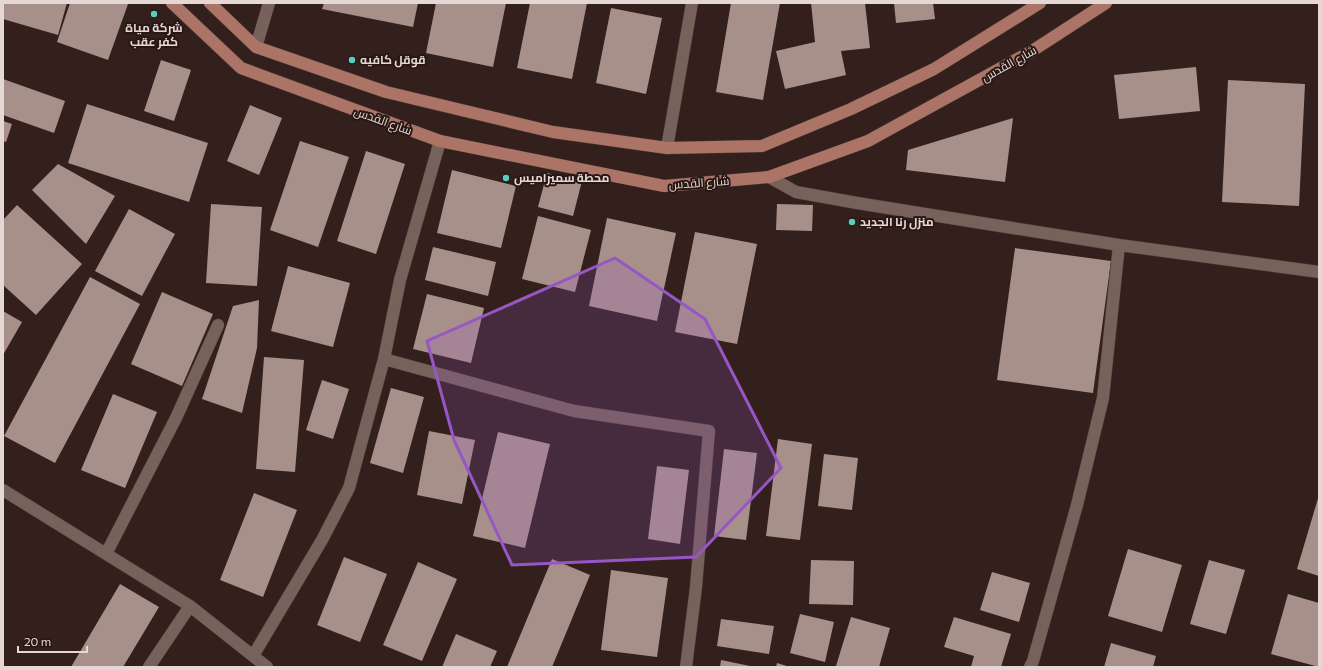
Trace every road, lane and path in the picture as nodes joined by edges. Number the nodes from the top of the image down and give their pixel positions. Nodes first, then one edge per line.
1 (172, 3) edge
2 (210, 3) edge
3 (269, 3) edge
4 (692, 3) edge
5 (1040, 3) edge
6 (1106, 3) edge
7 (256, 47) junction
8 (440, 141) junction
9 (667, 148) junction
10 (769, 177) junction
11 (1119, 245) junction
12 (1319, 272) edge
13 (218, 325) dead end
14 (384, 359) junction
15 (3, 490) edge
16 (106, 554) junction
17 (190, 606) junction
18 (253, 656) junction
19 (149, 667) edge
20 (267, 667) edge
21 (686, 667) edge
22 (1030, 667) edge

1 - 8 main road, شارع القدس
2 - 7 main road
3 - 7 street
4 - 9 street
5 - 9 main road
6 - 10 main road, شارع القدس
7 - 9 main road
8 - 10 main road, شارع القدس
8 - 14 street
10 - 11 street
11 - 12 street
11 - 22 street
13 - 16 street
14 - 18 street
14 - 21 street
15 - 16 street
16 - 17 street
17 - 18 street
17 - 19 street
18 - 20 street

